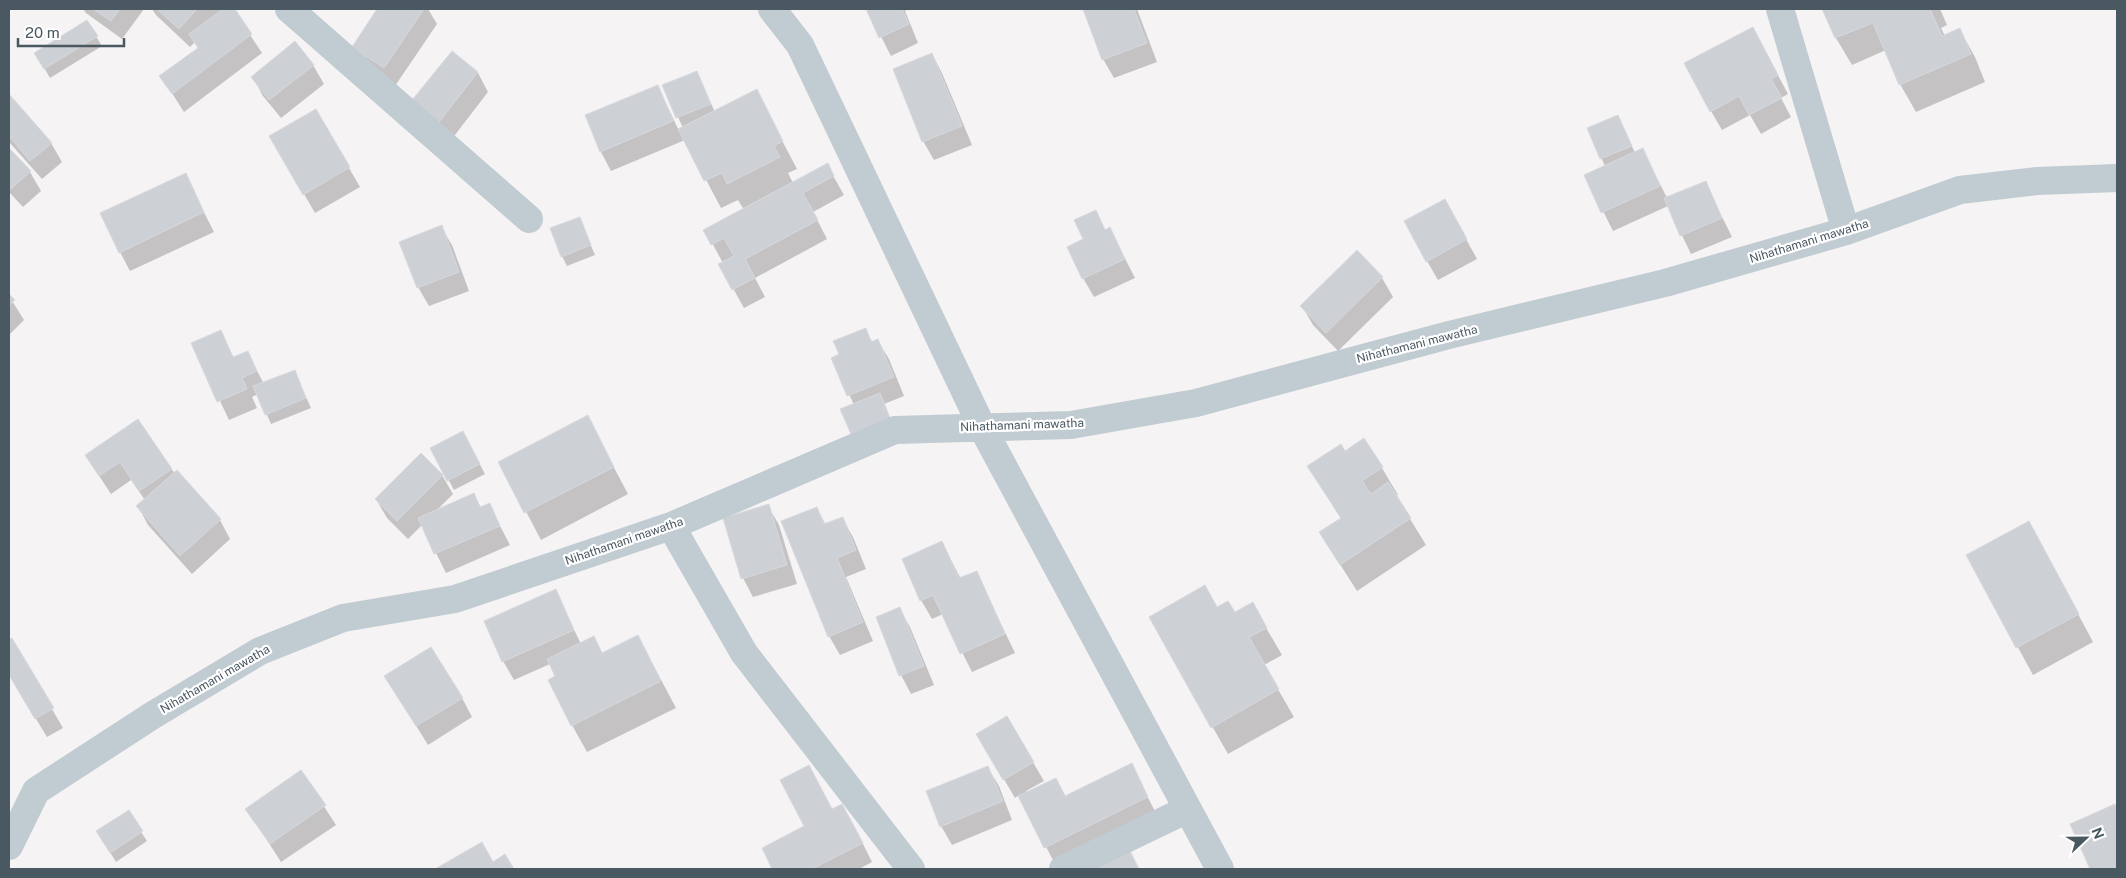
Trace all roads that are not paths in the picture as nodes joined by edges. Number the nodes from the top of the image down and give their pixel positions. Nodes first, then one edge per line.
1 (289, 9) edge
2 (772, 9) edge
3 (1780, 9) edge
4 (2117, 178) edge
5 (529, 219) dead end
6 (1846, 231) junction
7 (982, 426) junction
8 (671, 526) junction
9 (1186, 810) junction
10 (9, 846) edge
11 (911, 869) edge
12 (1063, 869) edge
13 (1220, 869) edge

1 - 5 street
2 - 7 street
3 - 6 street
4 - 6 street, Nihathamani mawatha
6 - 7 street, Nihathamani mawatha
7 - 8 street, Nihathamani mawatha
7 - 9 street
8 - 10 street, Nihathamani mawatha
8 - 11 street
9 - 12 street
9 - 13 street

